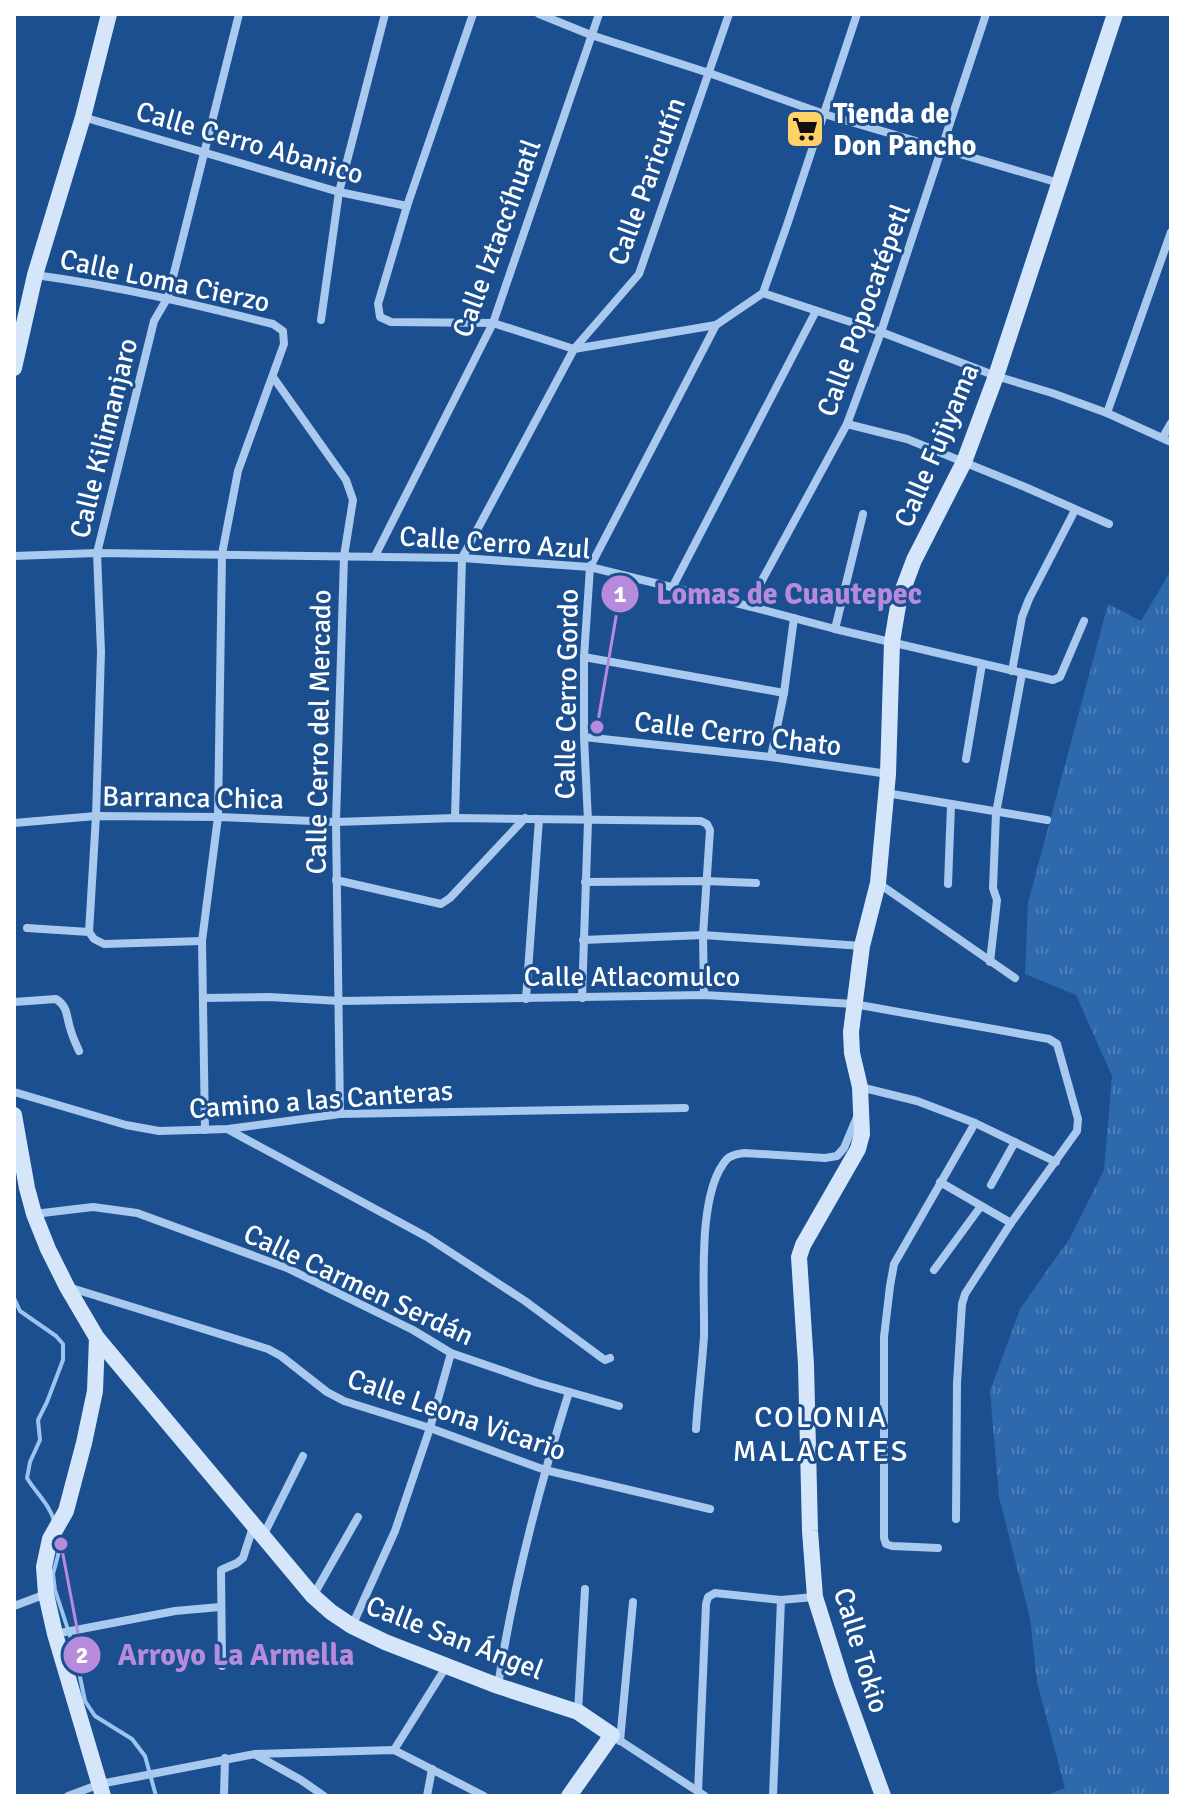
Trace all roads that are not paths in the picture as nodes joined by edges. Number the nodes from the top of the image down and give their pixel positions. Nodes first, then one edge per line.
1 (109, 14) edge
2 (239, 14) edge
3 (385, 14) edge
4 (473, 14) edge
5 (539, 14) edge
6 (599, 14) edge
7 (729, 14) edge
8 (857, 14) edge
9 (986, 14) edge
10 (1115, 14) edge
11 (591, 35) junction
12 (709, 73) junction
13 (824, 114) junction
14 (83, 117) junction
15 (943, 149) junction
16 (203, 152) junction
17 (1059, 183) junction
18 (339, 192) junction
19 (407, 206) junction
20 (1171, 232) edge
21 (35, 275) junction
22 (763, 293) junction
23 (168, 297) junction
24 (816, 311) junction
25 (321, 320) dead end
26 (493, 323) junction
27 (716, 325) junction
28 (881, 332) junction
29 (574, 349) junction
30 (15, 355) edge
31 (996, 376) junction
32 (273, 377) junction
33 (1107, 413) junction
34 (1171, 423) edge
35 (847, 424) junction
36 (1167, 439) edge
37 (964, 462) junction
38 (1075, 510) junction
39 (863, 514) dead end
40 (1109, 524) dead end
41 (97, 553) junction
42 (222, 554) junction
43 (14, 556) edge
44 (344, 556) junction
45 (375, 556) junction
46 (462, 558) junction
47 (590, 567) junction
48 (672, 588) junction
49 (748, 606) junction
50 (794, 618) junction
51 (1084, 621) dead end
52 (835, 629) junction
53 (892, 642) junction
54 (584, 657) junction
55 (982, 664) junction
56 (1012, 671) junction
57 (1022, 674) junction
58 (784, 693) junction
59 (584, 737) junction
60 (771, 757) junction
61 (966, 759) dead end
62 (888, 774) junction
63 (886, 793) junction
64 (951, 805) junction
65 (996, 813) junction
66 (96, 816) junction
67 (218, 817) junction
68 (455, 818) junction
69 (525, 818) junction
70 (539, 819) junction
71 (1047, 820) dead end
72 (588, 821) junction
73 (336, 822) junction
74 (14, 823) edge
75 (336, 880) junction
76 (705, 881) junction
77 (585, 882) junction
78 (756, 883) dead end
79 (878, 883) junction
80 (948, 884) dead end
81 (27, 928) dead end
82 (89, 932) junction
83 (703, 935) junction
84 (583, 940) junction
85 (202, 941) junction
86 (862, 946) junction
87 (990, 962) junction
88 (1015, 978) dead end
89 (704, 995) junction
90 (203, 998) junction
91 (582, 998) junction
92 (526, 999) junction
93 (340, 1001) junction
94 (14, 1002) edge
95 (854, 1004) junction
96 (79, 1051) dead end
97 (860, 1087) junction
98 (14, 1092) edge
99 (685, 1108) dead end
100 (860, 1108) junction
101 (340, 1114) junction
102 (14, 1115) edge
103 (975, 1123) junction
104 (228, 1129) junction
105 (205, 1130) junction
106 (1015, 1142) junction
107 (1056, 1162) junction
108 (940, 1182) junction
109 (991, 1185) dead end
110 (981, 1206) junction
111 (34, 1214) junction
112 (1011, 1223) junction
113 (934, 1270) dead end
114 (67, 1287) junction
115 (97, 1338) junction
116 (451, 1353) junction
117 (610, 1358) dead end
118 (569, 1392) junction
119 (619, 1406) dead end
120 (430, 1428) junction
121 (696, 1429) dead end
122 (303, 1456) dead end
123 (545, 1470) junction
124 (710, 1509) dead end
125 (358, 1517) dead end
126 (956, 1519) dead end
127 (258, 1531) junction
128 (938, 1548) dead end
129 (585, 1589) dead end
130 (46, 1594) junction
131 (313, 1596) junction
132 (815, 1597) junction
133 (781, 1600) junction
134 (633, 1602) dead end
135 (14, 1606) edge
136 (220, 1607) junction
137 (352, 1626) junction
138 (58, 1634) junction
139 (222, 1666) dead end
140 (446, 1667) junction
141 (498, 1686) junction
142 (578, 1712) junction
143 (616, 1738) junction
144 (394, 1750) junction
145 (255, 1754) junction
146 (225, 1758) junction
147 (432, 1769) junction
148 (101, 1790) edge
149 (701, 1794) edge
150 (68, 1796) edge
151 (224, 1796) edge
152 (324, 1796) edge
153 (427, 1796) edge
154 (484, 1796) edge
155 (569, 1796) edge
156 (773, 1796) edge
157 (883, 1796) edge

1 - 14 street
2 - 16 street, Calle Kilimanjaro
3 - 18 street
4 - 19 street
5 - 11 street
6 - 11 street, Calle Iztaccíhuatl
7 - 12 street, Calle Paricutín
8 - 13 street
9 - 15 street, Calle Popocatépetl
10 - 17 street, Calle Fujiyama
11 - 12 street
11 - 26 street, Calle Iztaccíhuatl
12 - 13 street
12 - 29 street, Calle Paricutín
13 - 15 street
13 - 22 street
14 - 16 street, Calle Cerro Abanico
14 - 21 street
15 - 17 street
15 - 28 street, Calle Popocatépetl
16 - 18 street, Calle Cerro Abanico
16 - 23 street, Calle Kilimanjaro
17 - 31 street, Calle Fujiyama
18 - 19 street, Calle Cerro Abanico
18 - 25 street
19 - 26 street
20 - 33 street
21 - 23 street, Calle Loma Cierzo
21 - 30 street
22 - 24 street
22 - 27 street
23 - 32 street, Calle Loma Cierzo
23 - 41 street, Calle Kilimanjaro
24 - 28 street
24 - 48 street
26 - 29 street
26 - 45 street, Calle Iztaccíhuatl
27 - 29 street
27 - 47 street, Calle Cerro Gordo
28 - 31 street
28 - 35 street, Calle Popocatépetl
29 - 46 street, Calle Paricutín
31 - 33 street
31 - 37 street, Calle Fujiyama
32 - 42 street
32 - 44 street, Calle Cerro del Mercado
33 - 36 street
34 - 36 street
35 - 37 street, Calle Fujiyama
35 - 49 street, Calle Popocatépetl
37 - 38 street
37 - 53 street, Calle Fujiyama
38 - 40 street
38 - 56 street
39 - 52 street
41 - 42 street, Calle Cerro Azul
41 - 43 street, Calle Cerro Azul
41 - 66 street, Calle Kilimanjaro
42 - 44 street, Calle Cerro Azul
42 - 67 street
44 - 45 street, Calle Cerro Azul
44 - 73 street, Calle Cerro del Mercado
45 - 46 street, Calle Cerro Azul
46 - 47 street, Calle Cerro Azul
46 - 68 street
47 - 48 street, Calle Cerro Azul
47 - 54 street, Calle Cerro Gordo
48 - 49 street, Calle Cerro Azul
49 - 50 street, Calle Cerro Azul
50 - 52 street, Calle Cerro Azul
50 - 58 street
51 - 57 street, Calle Cerro Azul
52 - 53 street, Calle Cerro Azul
53 - 55 street, Calle Cerro Azul
53 - 62 street, Calle Fujiyama
54 - 58 street
54 - 59 street, Calle Cerro Gordo
55 - 56 street, Calle Cerro Azul
55 - 61 street
56 - 57 street, Calle Cerro Azul
57 - 65 street
58 - 60 street
59 - 60 street, Calle Cerro Chato
59 - 72 street, Calle Cerro Gordo
60 - 62 street, Calle Cerro Chato
62 - 63 street, Calle Fujiyama
63 - 64 street
63 - 79 street, Calle Fujiyama
64 - 65 street
64 - 80 street
65 - 71 street
65 - 87 street
66 - 67 street, Barranca Chica
66 - 74 street, Barranca Chica
66 - 82 street, Calle Kilimanjaro
67 - 73 street, Barranca Chica
67 - 85 street
68 - 69 street, Barranca Chica
68 - 73 street, Barranca Chica
69 - 70 street, Barranca Chica
69 - 75 street
70 - 72 street, Barranca Chica
70 - 92 street
72 - 76 street, Barranca Chica
72 - 77 street, Calle Cerro Gordo
73 - 75 street, Calle Cerro del Mercado
75 - 93 street, Calle Cerro del Mercado
76 - 77 street
76 - 78 street
76 - 83 street
77 - 84 street, Calle Cerro Gordo
79 - 86 street, Calle Fujiyama
79 - 87 street
81 - 82 street
82 - 85 street
83 - 84 street
83 - 86 street
83 - 89 street
84 - 91 street, Calle Cerro Gordo
85 - 90 street
86 - 95 street, Calle Fujiyama
87 - 88 street
89 - 91 street, Calle Atlacomulco
89 - 95 street, Calle Atlacomulco
90 - 93 street, Calle Atlacomulco
90 - 105 street
91 - 92 street, Calle Atlacomulco
92 - 93 street, Calle Atlacomulco
93 - 101 street, Calle Cerro del Mercado
94 - 96 street
95 - 97 street, Calle Tokio
95 - 107 street, Calle Atlacomulco
97 - 100 street, Calle Tokio
97 - 103 street
98 - 105 street, Camino a las Canteras
99 - 101 street, Camino a las Canteras
100 - 121 street
100 - 132 street, Calle Tokio
101 - 104 street, Camino a las Canteras
102 - 111 street, Calle San Ángel
103 - 106 street
103 - 108 street
104 - 105 street, Camino a las Canteras
104 - 117 street
106 - 107 street
106 - 109 street
107 - 112 street
108 - 110 street
108 - 128 street
110 - 112 street
110 - 113 street
111 - 114 street, Calle San Ángel
111 - 116 street, Calle Carmen Serdán
112 - 126 street
114 - 115 street, Calle San Ángel
114 - 120 street, Calle Leona Vicario
115 - 127 street, Calle San Ángel
115 - 130 street
116 - 118 street, Calle Carmen Serdán
116 - 120 street
118 - 119 street, Calle Carmen Serdán
118 - 123 street
120 - 123 street, Calle Leona Vicario
120 - 137 street
122 - 127 street
123 - 124 street, Calle Leona Vicario
123 - 141 street
125 - 131 street
127 - 131 street, Calle San Ángel
127 - 136 street
129 - 142 street
130 - 135 street
130 - 138 street
131 - 137 street, Calle San Ángel
132 - 133 street
132 - 157 street, Calle Tokio
133 - 149 street
133 - 156 street
134 - 143 street
136 - 138 street
136 - 139 street
137 - 140 street, Calle San Ángel
138 - 148 street
140 - 141 street, Calle San Ángel
140 - 144 street
141 - 142 street, Calle San Ángel
142 - 143 street, Calle San Ángel
143 - 149 street, Calle San Ángel
143 - 155 street
144 - 145 street
144 - 147 street
145 - 146 street
145 - 152 street
146 - 148 street
146 - 151 street
147 - 153 street
147 - 154 street
148 - 150 street

